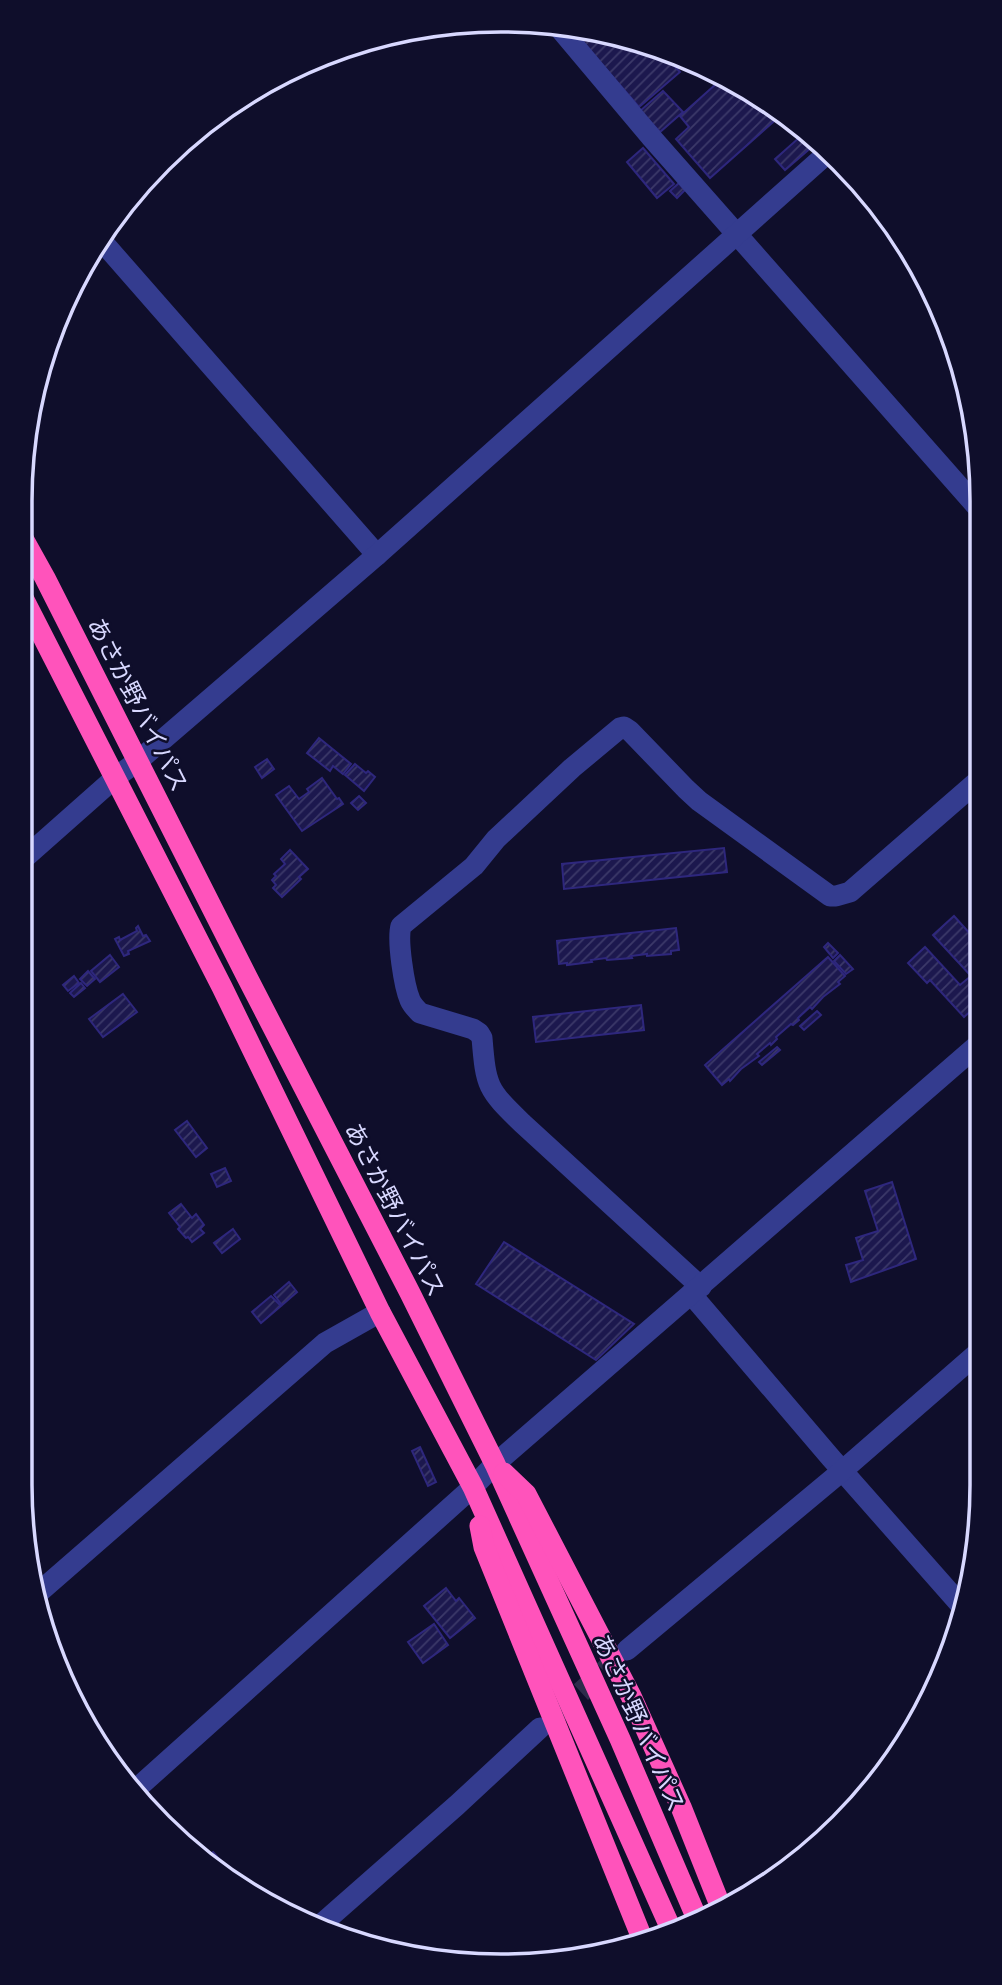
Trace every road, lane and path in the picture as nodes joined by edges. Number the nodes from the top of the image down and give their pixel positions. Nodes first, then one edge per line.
1 (567, 37) edge
2 (822, 158) edge
3 (738, 235) junction
4 (107, 247) edge
5 (970, 499) edge
6 (32, 554) edge
7 (377, 555) junction
8 (32, 615) edge
9 (138, 761) junction
10 (116, 777) junction
11 (970, 788) edge
12 (32, 851) edge
13 (970, 1052) edge
14 (696, 1291) junction
15 (380, 1312) junction
16 (970, 1360) edge
17 (495, 1464) junction
18 (842, 1471) junction
19 (473, 1487) junction
20 (43, 1588) edge
21 (956, 1601) edge
22 (627, 1650) tunnel mouth
23 (546, 1721) junction
24 (141, 1785) edge
25 (718, 1900) edge
26 (694, 1912) edge
27 (326, 1920) edge
28 (668, 1923) edge
29 (640, 1933) edge

1 - 3 street
2 - 3 street
3 - 5 street
3 - 7 street
4 - 7 street
6 - 9 highway, あさか野バイパス
7 - 9 street
8 - 10 highway
9 - 10 street
9 - 17 highway, あさか野バイパス
10 - 12 street
10 - 15 highway
11 - 14 street
13 - 14 street
14 - 17 street
14 - 18 street
15 - 19 highway
15 - 20 street
16 - 18 street
17 - 19 street
17 - 25 highway
17 - 26 highway, あさか野バイパス
18 - 21 street
18 - 22 street
19 - 23 highway
19 - 24 street
19 - 28 highway
23 - 27 street
23 - 29 highway

